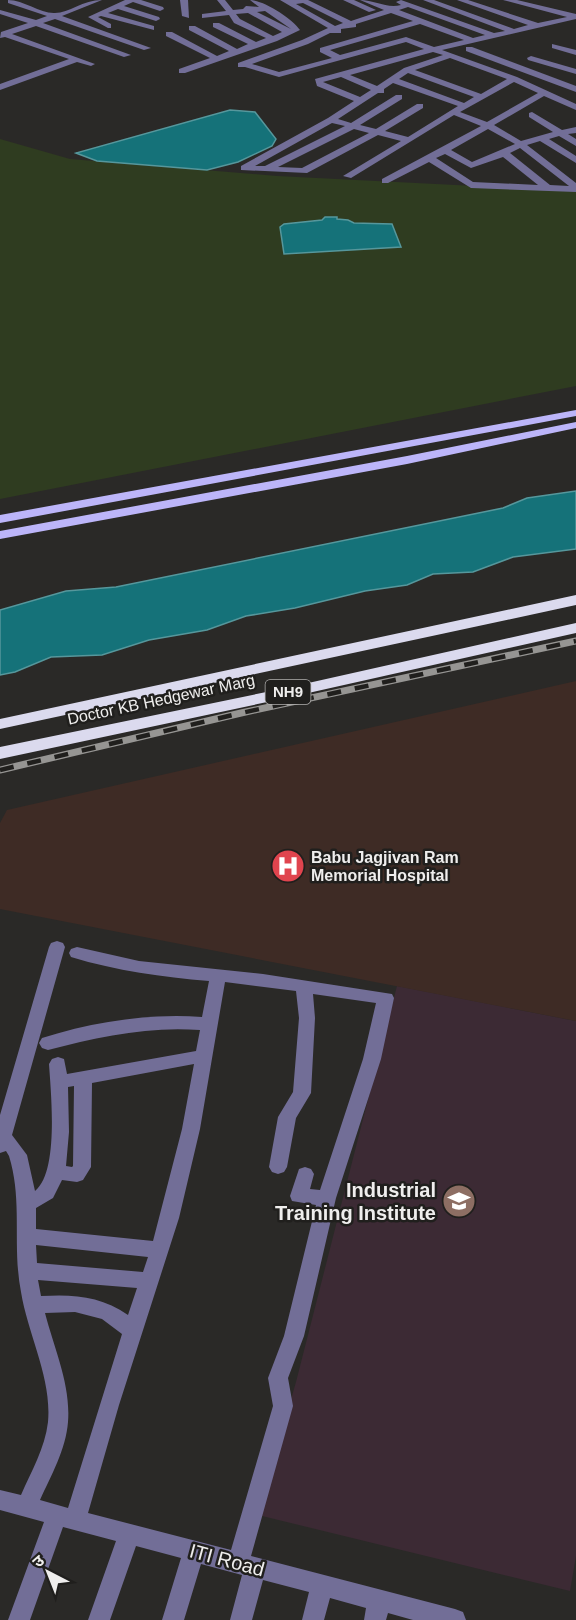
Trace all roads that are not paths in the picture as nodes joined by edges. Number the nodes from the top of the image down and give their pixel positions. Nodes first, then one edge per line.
1 (33, 0) edge
2 (98, 0) edge
3 (132, 0) edge
4 (184, 0) edge
5 (254, 0) edge
6 (347, 0) edge
7 (364, 0) edge
8 (394, 0) edge
9 (427, 0) edge
10 (461, 0) edge
11 (11, 1) edge
12 (503, 1) edge
13 (43, 2) dead end
14 (287, 2) edge
15 (53, 5) dead end
16 (408, 5) junction
17 (72, 6) junction
18 (117, 6) junction
19 (483, 8) junction
20 (160, 9) dead end
21 (228, 9) edge
22 (271, 10) junction
23 (391, 10) junction
24 (0, 12) edge
25 (100, 13) junction
26 (251, 13) junction
27 (381, 14) junction
28 (57, 16) junction
29 (186, 16) dead end
30 (372, 17) junction
31 (576, 17) edge
32 (205, 18) dead end
33 (156, 19) dead end
34 (421, 21) junction
35 (561, 21) junction
36 (36, 23) junction
37 (350, 24) junction
38 (462, 24) junction
39 (216, 25) dead end
40 (538, 26) junction
41 (398, 27) junction
42 (151, 28) dead end
43 (192, 28) dead end
44 (333, 29) junction
45 (443, 29) junction
46 (118, 30) dead end
47 (300, 30) junction
48 (4, 32) edge
49 (516, 32) junction
50 (322, 33) junction
51 (427, 33) dead end
52 (169, 34) dead end
53 (373, 34) junction
54 (495, 36) junction
55 (274, 39) junction
56 (355, 39) junction
57 (406, 39) junction
58 (391, 42) junction
59 (96, 44) junction
60 (256, 45) junction
61 (295, 45) junction
62 (472, 45) junction
63 (555, 46) dead end
64 (374, 47) junction
65 (86, 48) dead end
66 (147, 48) dead end
67 (306, 50) dead end
68 (237, 52) junction
69 (277, 52) junction
70 (542, 52) dead end
71 (576, 52) edge
72 (441, 53) junction
73 (77, 55) junction
74 (127, 55) dead end
75 (317, 55) dead end
76 (288, 56) dead end
77 (337, 57) junction
78 (399, 57) junction
79 (261, 58) junction
80 (531, 58) dead end
81 (216, 59) junction
82 (327, 60) junction
83 (299, 61) dead end
84 (272, 62) dead end
85 (576, 63) edge
86 (91, 64) dead end
87 (245, 64) junction
88 (309, 65) junction
89 (282, 66) dead end
90 (236, 67) dead end
91 (293, 70) junction
92 (407, 70) junction
93 (182, 71) dead end
94 (576, 72) edge
95 (341, 74) junction
96 (391, 79) junction
97 (514, 79) junction
98 (0, 87) edge
99 (576, 88) edge
100 (375, 89) junction
101 (545, 92) junction
102 (399, 97) junction
103 (482, 97) junction
104 (360, 100) junction
105 (465, 106) junction
106 (576, 107) edge
107 (437, 111) junction
108 (532, 115) dead end
109 (331, 120) junction
110 (488, 125) junction
111 (352, 126) junction
112 (576, 130) edge
113 (377, 132) junction
114 (560, 133) junction
115 (540, 137) junction
116 (409, 140) junction
117 (576, 143) edge
118 (521, 144) junction
119 (445, 150) junction
120 (504, 153) junction
121 (429, 158) junction
122 (260, 159) junction
123 (576, 160) edge
124 (277, 164) junction
125 (471, 165) junction
126 (266, 170) junction
127 (304, 171) junction
128 (348, 176) dead end
129 (385, 181) dead end
130 (497, 187) junction
131 (576, 188) edge
132 (549, 189) junction
133 (576, 412) edge
134 (576, 425) edge
135 (0, 519) edge
136 (0, 535) edge
137 (576, 600) edge
138 (576, 628) edge
139 (0, 724) edge
140 (0, 753) edge
141 (57, 947) dead end
142 (77, 953) dead end
143 (218, 976) junction
144 (303, 988) junction
145 (210, 1024) junction
146 (48, 1043) dead end
147 (204, 1056) junction
148 (83, 1080) junction
149 (1, 1142) edge
150 (278, 1167) dead end
151 (55, 1172) junction
152 (305, 1174) dead end
153 (327, 1198) junction
154 (25, 1204) junction
155 (26, 1236) junction
156 (160, 1250) junction
157 (28, 1271) junction
158 (149, 1281) junction
159 (33, 1305) junction
160 (133, 1331) junction
161 (0, 1500) edge
162 (26, 1507) junction
163 (66, 1518) junction
164 (129, 1534) junction
165 (194, 1552) junction
166 (247, 1565) junction
167 (322, 1585) junction
168 (377, 1610) edge
169 (19, 1620) edge
170 (99, 1620) edge
171 (173, 1620) edge
172 (241, 1620) edge
173 (313, 1620) edge
174 (453, 1620) edge

1 - 13 street
2 - 17 street
3 - 18 street
3 - 20 street
4 - 29 street
5 - 22 street
6 - 27 street
7 - 23 street
8 - 16 street
9 - 49 street
10 - 19 street
11 - 28 street
12 - 19 street
12 - 31 street
12 - 35 street
14 - 22 street
14 - 37 street
14 - 44 street
15 - 17 street
16 - 23 street
16 - 38 street
17 - 28 street
18 - 25 street
18 - 33 street
19 - 40 street
21 - 26 street
21 - 26 street
21 - 32 street
21 - 55 street
22 - 26 street
22 - 47 street
23 - 27 street
23 - 34 street
24 - 36 street
25 - 42 street
25 - 46 street
26 - 47 street
27 - 30 street
28 - 36 street
28 - 66 street
30 - 37 street
30 - 41 street
31 - 35 street
34 - 41 street
34 - 45 street
35 - 40 street
36 - 48 street
36 - 59 street
37 - 44 street
37 - 53 street
38 - 45 street
38 - 54 street
39 - 60 street
40 - 49 street
41 - 53 street
41 - 57 street
43 - 68 street
44 - 50 street
44 - 56 street
45 - 51 street
45 - 62 street
47 - 50 street
47 - 55 street
48 - 73 street
49 - 54 street
50 - 61 street
52 - 81 street
53 - 56 street
53 - 58 street
54 - 62 street
55 - 60 street
56 - 64 street
56 - 77 street
57 - 58 street
57 - 72 street
58 - 64 street
59 - 65 street
59 - 74 street
60 - 68 street
61 - 67 street
61 - 69 street
62 - 72 street
62 - 99 street
63 - 71 street
64 - 77 street
64 - 78 street
68 - 81 street
69 - 76 street
69 - 79 street
70 - 85 street
72 - 78 street
72 - 92 street
72 - 97 street
73 - 86 street
73 - 98 street
75 - 82 street
77 - 82 street
78 - 95 street
79 - 84 street
79 - 87 street
80 - 94 street
81 - 93 street
82 - 88 street
83 - 88 street
87 - 90 street
87 - 91 street
88 - 91 street
89 - 91 street
92 - 96 street
92 - 103 street
95 - 100 street
95 - 104 street
96 - 100 street
96 - 105 street
97 - 101 street
97 - 103 street
100 - 102 street
100 - 104 street
101 - 106 street
101 - 110 street
102 - 107 street
102 - 111 street
103 - 105 street
104 - 109 street
105 - 107 street
107 - 110 street
107 - 113 street
107 - 116 street
108 - 114 street
109 - 111 street
109 - 122 street
110 - 118 street
110 - 119 street
111 - 113 street
111 - 124 street
112 - 114 street
113 - 116 street
113 - 127 street
114 - 115 street
114 - 117 street
115 - 118 street
115 - 123 street
116 - 128 street
118 - 120 street
118 - 131 street
119 - 121 street
119 - 125 street
120 - 125 street
120 - 132 street
121 - 129 street
121 - 130 street
122 - 124 street
122 - 126 street
124 - 126 street
124 - 127 street
125 - 130 street
126 - 127 street
130 - 132 street
131 - 132 street
133 - 135 main road
134 - 136 main road
137 - 139 highway, Doctor KB Hedgewar Marg
138 - 140 highway, Doctor KB Hedgewar Marg / NH9
141 - 149 street
142 - 143 street
143 - 144 street
143 - 145 street
144 - 150 street
144 - 153 street
145 - 146 street
145 - 147 street
147 - 148 street
147 - 156 street
148 - 151 street
148 - 151 street
149 - 154 street
151 - 154 street
152 - 153 street
153 - 166 street
154 - 155 street
155 - 156 street
155 - 157 street
156 - 158 street
157 - 158 street
157 - 159 street
158 - 160 street
159 - 160 street
159 - 162 street
160 - 163 street
161 - 162 street, ITI Road
162 - 163 street, ITI Road
163 - 164 street, ITI Road
163 - 169 street
164 - 165 street, ITI Road
164 - 170 street
165 - 166 street, ITI Road
165 - 171 street
166 - 167 street, ITI Road
166 - 172 street
167 - 168 street, ITI Road
167 - 173 street
168 - 174 street, ITI Road

